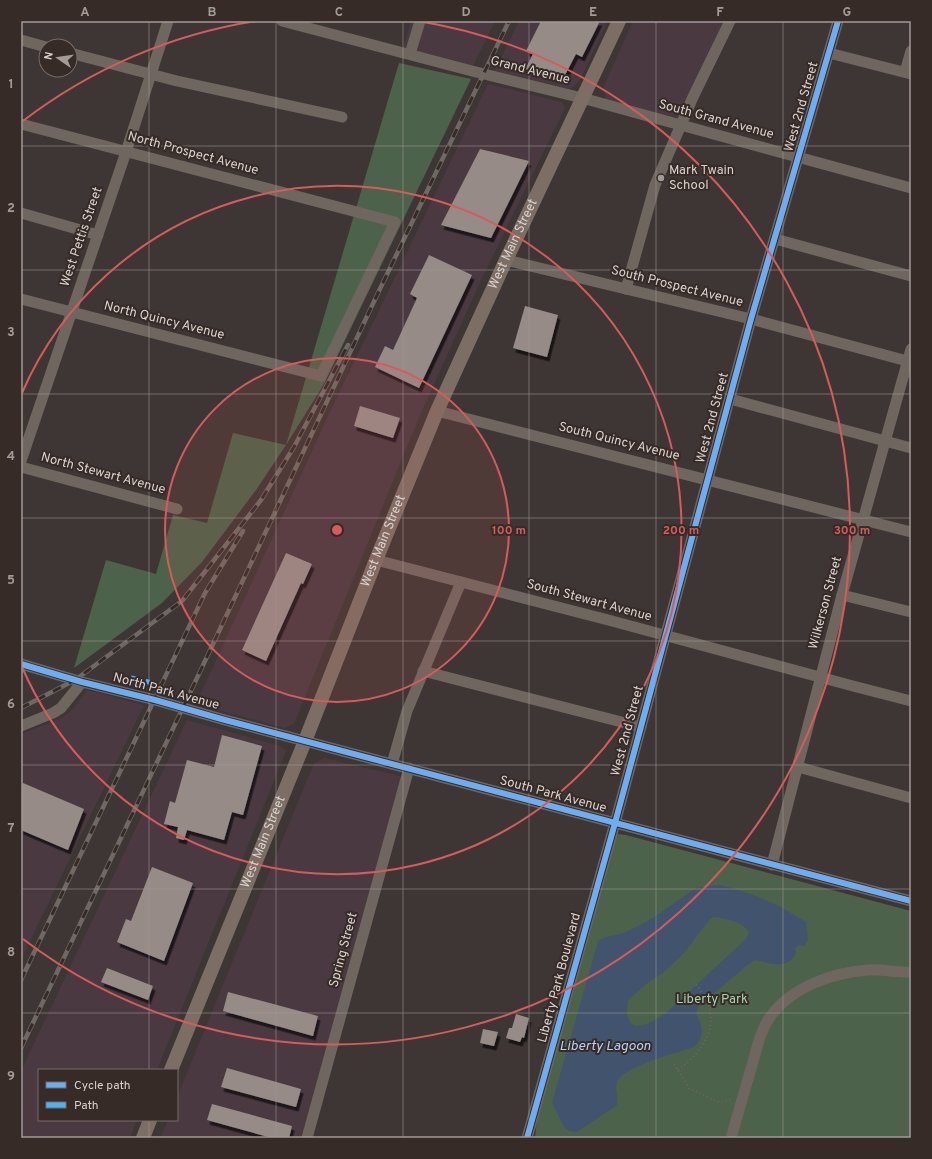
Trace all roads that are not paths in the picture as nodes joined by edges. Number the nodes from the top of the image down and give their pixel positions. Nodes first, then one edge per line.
1 (168, 21) edge
2 (282, 21) edge
3 (420, 21) edge
4 (619, 21) edge
5 (730, 21) edge
6 (838, 21) edge
7 (21, 40) edge
8 (38, 45) edge
9 (911, 51) edge
10 (829, 52) junction
11 (410, 54) junction
12 (78, 55) edge
13 (908, 73) edge
14 (152, 74) junction
15 (582, 98) junction
16 (342, 117) dead end
17 (21, 124) edge
18 (681, 125) junction
19 (126, 152) junction
20 (800, 158) junction
21 (911, 188) edge
22 (21, 213) edge
23 (98, 235) junction
24 (775, 239) junction
25 (506, 260) junction
26 (911, 276) edge
27 (626, 289) junction
28 (359, 297) joint
29 (21, 299) edge
30 (72, 312) junction
31 (752, 319) junction
32 (911, 349) edge
33 (909, 362) edge
34 (730, 399) junction
35 (437, 411) junction
36 (885, 441) junction
37 (911, 448) edge
38 (21, 461) edge
39 (21, 467) edge
40 (708, 479) junction
41 (177, 509) dead end
42 (863, 519) junction
43 (911, 532) edge
44 (376, 560) junction
45 (461, 582) junction
46 (842, 595) junction
47 (911, 612) edge
48 (666, 635) junction
49 (21, 664) edge
50 (423, 671) junction
51 (821, 678) junction
52 (82, 682) junction
53 (911, 701) edge
54 (21, 726) edge
55 (641, 727) junction
56 (305, 741) junction
57 (392, 764) junction
58 (798, 767) junction
59 (409, 768) junction
60 (911, 798) edge
61 (615, 823) junction
62 (772, 865) junction
63 (911, 901) edge
64 (911, 972) edge
65 (171, 1069) edge
66 (150, 1121) edge
67 (143, 1138) edge
68 (307, 1138) edge
69 (527, 1138) edge
70 (731, 1138) edge

1 - 14 street, West Pettis Street
2 - 11 street, Grand Avenue
3 - 11 street
4 - 15 main road, West Main Street
5 - 18 street
6 - 10 street, West 2nd Street
7 - 8 street
9 - 13 street
10 - 13 street
10 - 20 street, West 2nd Street
11 - 15 street, Grand Avenue
12 - 14 street
14 - 16 street
14 - 19 street, West Pettis Street
15 - 18 street, South Grand Avenue
15 - 25 main road, West Main Street
17 - 19 street, North Prospect Avenue
18 - 20 street, South Grand Avenue
18 - 27 street
19 - 23 street, West Pettis Street
19 - 28 street, North Prospect Avenue
20 - 21 street, South Grand Avenue
20 - 24 street, West 2nd Street
22 - 23 street
23 - 30 street, West Pettis Street
24 - 26 street
24 - 31 street, West 2nd Street
25 - 27 street, South Prospect Avenue
25 - 35 main road, West Main Street
27 - 31 street, South Prospect Avenue
28 - 30 street, North Quincy Avenue
29 - 30 street, North Quincy Avenue
30 - 38 street, West Pettis Street
31 - 33 street, South Prospect Avenue
31 - 34 street, West 2nd Street
32 - 33 street, Wilkerson Street
33 - 36 street, Wilkerson Street
34 - 36 street
34 - 40 street, West 2nd Street
35 - 40 street, South Quincy Avenue
35 - 44 main road, West Main Street
36 - 37 street
36 - 42 street, Wilkerson Street
39 - 41 street, North Stewart Avenue
40 - 42 street, South Quincy Avenue
40 - 48 street, West 2nd Street
42 - 43 street, South Quincy Avenue
42 - 46 street, Wilkerson Street
44 - 45 street, South Stewart Avenue
44 - 56 main road, West Main Street
45 - 48 street, South Stewart Avenue
45 - 50 street
46 - 47 street
46 - 51 street, Wilkerson Street
48 - 51 street, South Stewart Avenue
48 - 55 street, West 2nd Street
49 - 52 street, North Park Avenue
50 - 55 street
50 - 57 street
51 - 53 street, South Stewart Avenue
51 - 58 street, Wilkerson Street
52 - 54 street
52 - 56 street, North Park Avenue
55 - 61 street, West 2nd Street
56 - 57 street, South Park Avenue
56 - 65 main road, West Main Street
57 - 59 street, South Park Avenue
58 - 60 street
58 - 62 street, Wilkerson Street
59 - 61 street, South Park Avenue
59 - 68 street, Spring Street
61 - 62 street, South Park Avenue
61 - 69 street, Liberty Park Boulevard
62 - 63 street, South Park Avenue
64 - 70 street
66 - 67 main road

